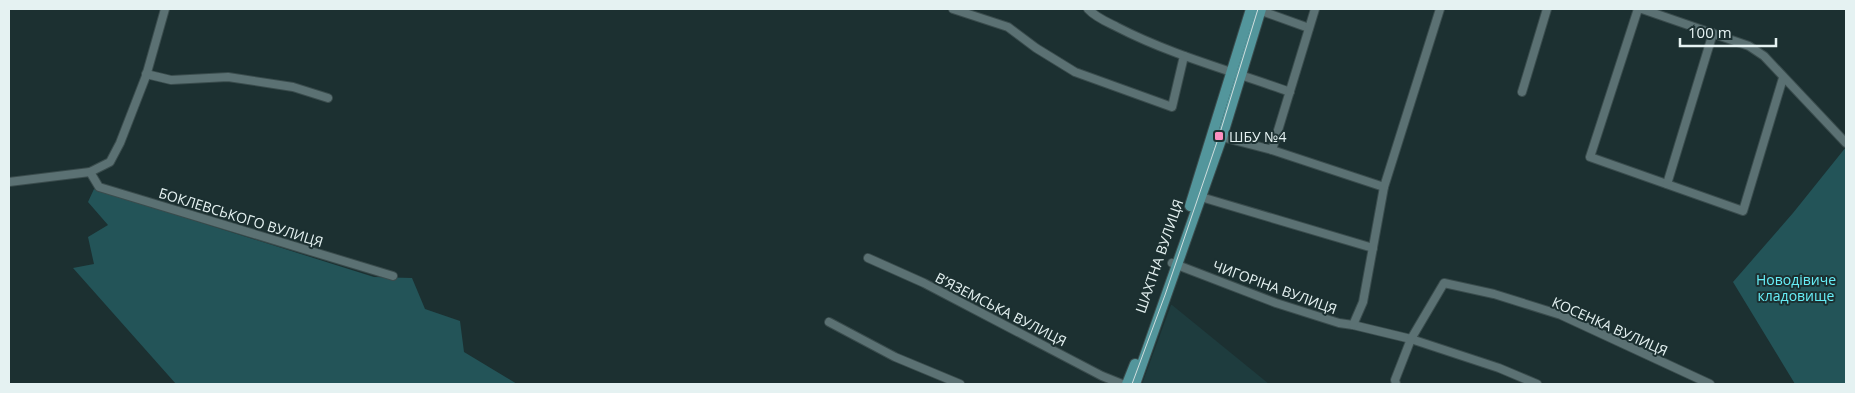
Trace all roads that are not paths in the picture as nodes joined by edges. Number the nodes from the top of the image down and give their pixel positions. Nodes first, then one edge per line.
1 (165, 9) edge
2 (953, 9) edge
3 (1088, 9) edge
4 (1257, 9) edge
5 (1315, 9) edge
6 (1440, 9) edge
7 (1547, 9) edge
8 (1640, 9) edge
9 (971, 11) edge
10 (1309, 28) junction
11 (1713, 33) junction
12 (1184, 56) junction
13 (1237, 73) junction
14 (146, 74) junction
15 (1784, 78) junction
16 (1290, 92) junction
17 (1522, 92) dead end
18 (328, 98) dead end
19 (1218, 136) junction
20 (1846, 142) edge
21 (1272, 150) junction
22 (90, 172) junction
23 (9, 182) edge
24 (1666, 184) junction
25 (1384, 187) junction
26 (1201, 197) junction
27 (1373, 248) junction
28 (868, 258) dead end
29 (1175, 263) junction
30 (393, 276) dead end
31 (829, 322) dead end
32 (1353, 325) junction
33 (1411, 339) junction
34 (960, 384) edge
35 (1122, 384) edge
36 (1127, 384) edge
37 (1135, 384) edge
38 (1396, 384) edge
39 (1537, 384) edge
40 (1710, 384) edge

1 - 14 street
2 - 9 street
3 - 12 street
4 - 10 street, ШАХТНА ВУЛИЦЯ
4 - 13 main road, ШАХТНА ВУЛИЦЯ
5 - 10 street
6 - 25 street, ЧИГОРІНА ВУЛИЦЯ
7 - 17 street
8 - 11 street
8 - 24 street
9 - 12 street
10 - 16 street
11 - 15 street
11 - 24 street
12 - 13 street
13 - 16 street
13 - 19 main road, ШАХТНА ВУЛИЦЯ
14 - 18 street
14 - 22 street
15 - 20 street
15 - 24 street
16 - 21 street
19 - 21 street
19 - 26 main road, ШАХТНА ВУЛИЦЯ
19 - 29 main road, ШАХТНА ВУЛИЦЯ
21 - 25 street
22 - 23 street
22 - 30 street, БОКЛЕВСЬКОГО ВУЛИЦЯ
25 - 27 street, ЧИГОРІНА ВУЛИЦЯ
26 - 27 street
26 - 29 main road, ШАХТНА ВУЛИЦЯ
27 - 32 street, ЧИГОРІНА ВУЛИЦЯ
28 - 35 street, В’ЯЗЕМСЬКА ВУЛИЦЯ
29 - 32 street, ЧИГОРІНА ВУЛИЦЯ
29 - 36 main road, ШАХТНА ВУЛИЦЯ
29 - 37 main road, ШАХТНА ВУЛИЦЯ
31 - 34 street
32 - 33 street
33 - 38 street
33 - 39 street
33 - 40 street, КОСЕНКА ВУЛИЦЯ

